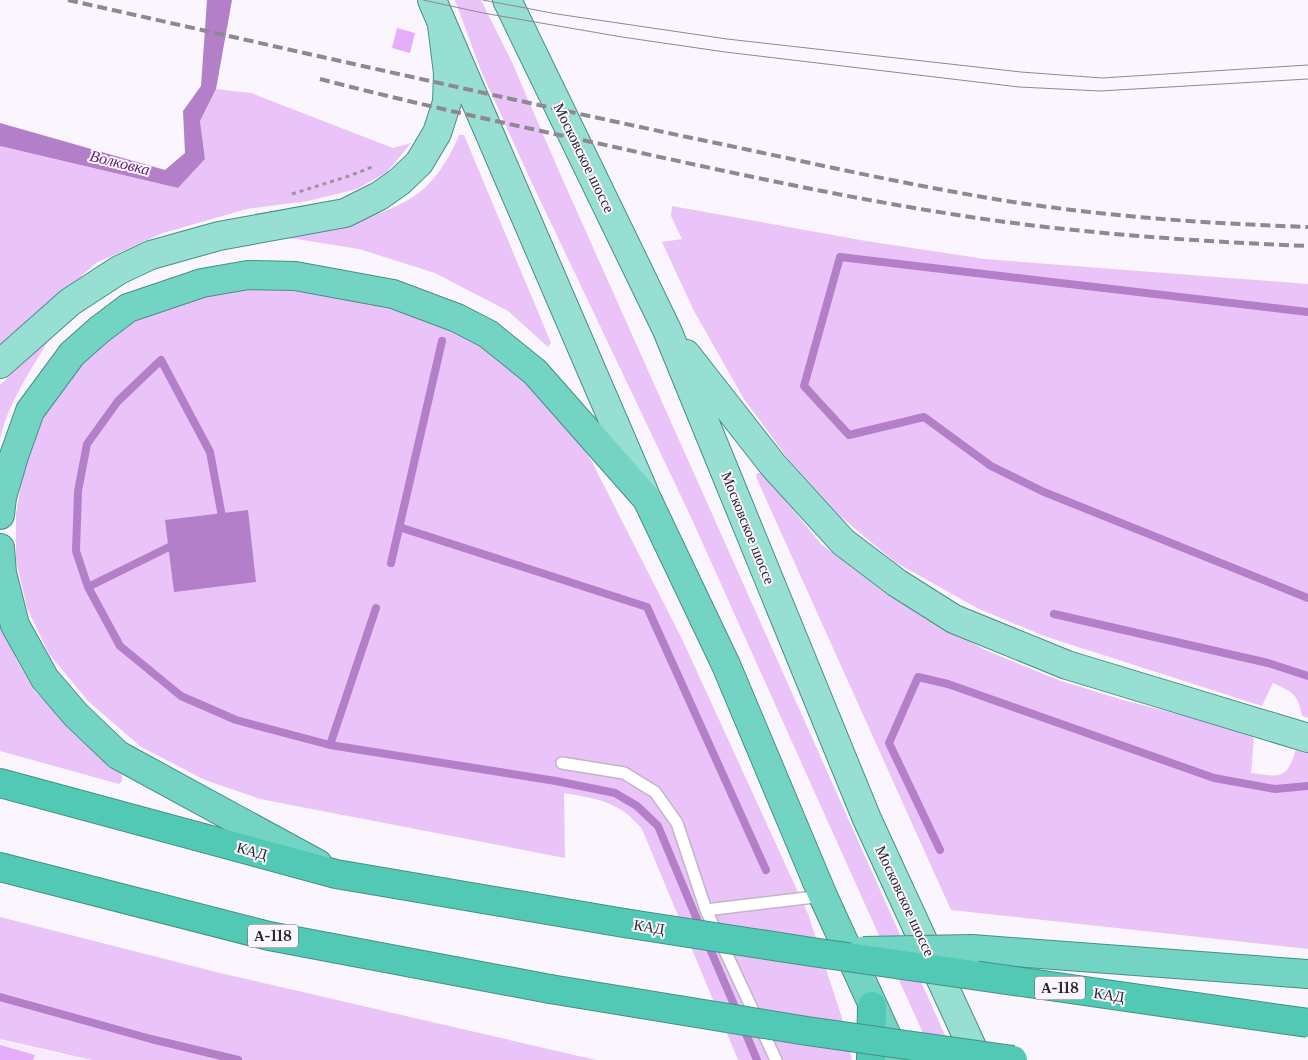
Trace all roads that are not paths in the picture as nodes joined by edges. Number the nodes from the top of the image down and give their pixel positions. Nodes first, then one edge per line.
1 (432, 0) edge
2 (507, 0) edge
3 (442, 26) junction
4 (667, 330) junction
5 (0, 364) edge
6 (647, 499) junction
7 (0, 515) edge
8 (0, 548) edge
9 (1308, 738) edge
10 (562, 763) dead end
11 (0, 783) edge
12 (0, 867) edge
13 (336, 874) junction
14 (823, 896) junction
15 (706, 910) junction
16 (812, 952) junction
17 (1308, 974) edge
18 (872, 1006) junction
19 (1308, 1023) edge
20 (776, 1060) edge
21 (871, 1060) edge
22 (898, 1060) edge
23 (978, 1060) edge
24 (1013, 1060) edge

1 - 3 main road
2 - 4 main road, Московское шоссе
3 - 5 main road
3 - 6 main road
4 - 9 main road
4 - 23 main road, Московское шоссе
6 - 7 highway
6 - 14 highway
8 - 13 highway
10 - 15 lane
11 - 13 highway, КАД / А-118
12 - 24 highway, А-118, bridge
13 - 16 highway, КАД / А-118, bridge
14 - 15 lane
14 - 18 highway
15 - 20 lane
16 - 17 highway, bridge
16 - 19 highway, КАД / А-118, bridge
18 - 21 highway
18 - 22 highway

